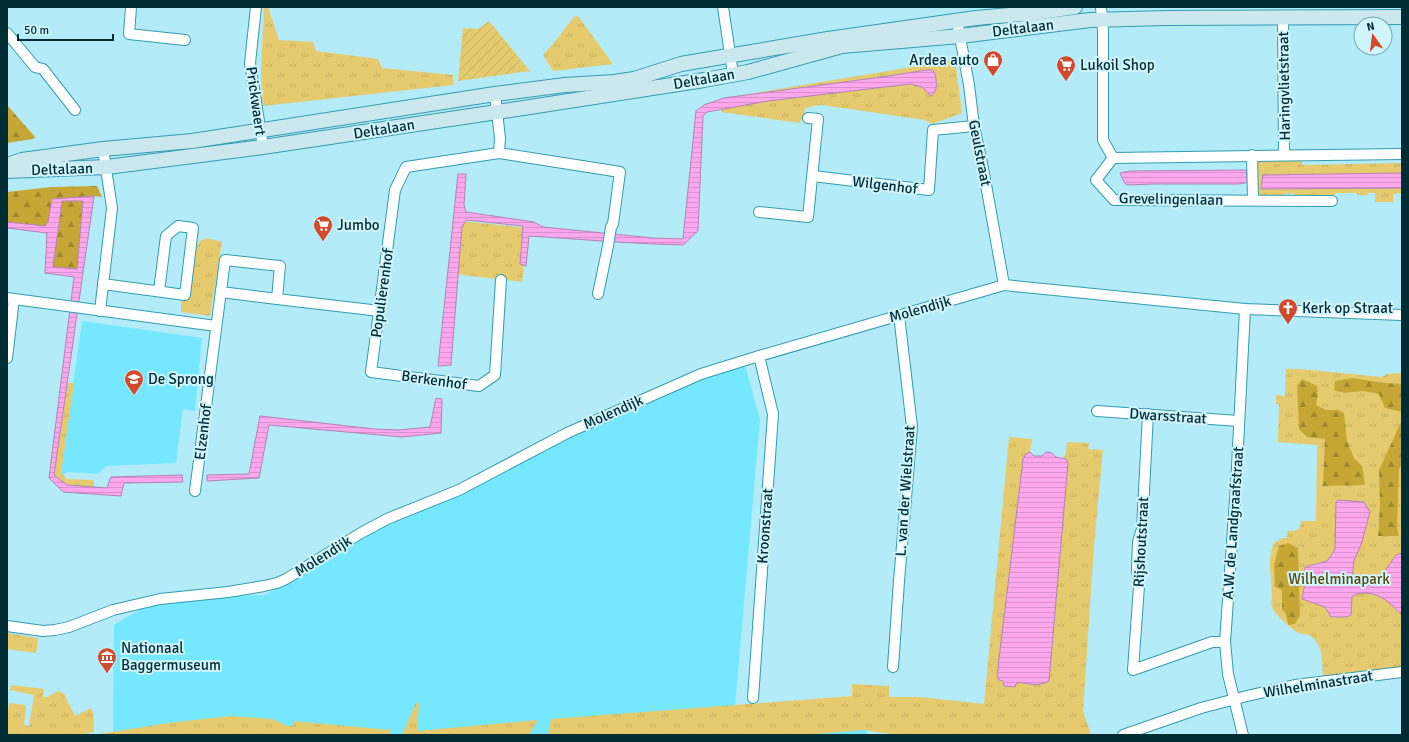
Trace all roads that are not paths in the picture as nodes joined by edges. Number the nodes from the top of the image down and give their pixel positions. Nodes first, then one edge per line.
1 (131, 7) edge
2 (256, 7) edge
3 (723, 7) edge
4 (1075, 7) edge
5 (1102, 14) edge
6 (1402, 16) edge
7 (1283, 17) junction
8 (957, 21) junction
9 (7, 33) edge
10 (960, 36) junction
11 (184, 40) dead end
12 (730, 56) junction
13 (733, 74) junction
14 (494, 94) junction
15 (75, 110) dead end
16 (497, 112) junction
17 (808, 118) dead end
18 (974, 126) junction
19 (260, 130) junction
20 (263, 147) junction
21 (103, 149) junction
22 (499, 153) junction
23 (1402, 154) edge
24 (1252, 155) junction
25 (1284, 155) junction
26 (1112, 158) junction
27 (7, 165) edge
28 (107, 168) junction
29 (7, 171) edge
30 (812, 176) junction
31 (1253, 200) junction
32 (1332, 201) dead end
33 (759, 212) dead end
34 (501, 280) dead end
35 (103, 284) junction
36 (1004, 285) junction
37 (158, 291) junction
38 (220, 292) junction
39 (598, 294) dead end
40 (10, 299) edge
41 (277, 299) junction
42 (1245, 309) junction
43 (100, 311) junction
44 (380, 311) junction
45 (899, 315) junction
46 (1402, 315) edge
47 (216, 326) junction
48 (759, 356) junction
49 (7, 358) edge
50 (371, 372) joint
51 (1097, 411) dead end
52 (1148, 414) junction
53 (1239, 421) junction
54 (195, 491) dead end
55 (7, 626) edge
56 (1225, 642) junction
57 (893, 667) dead end
58 (1402, 672) edge
59 (753, 698) dead end
60 (1235, 699) junction
61 (1124, 735) edge
62 (1243, 735) edge

1 - 11 street
2 - 19 street, Prickwaert
3 - 12 street
4 - 8 street, Deltalaan
5 - 7 street, Deltalaan
5 - 10 street, Deltalaan
5 - 26 street
6 - 7 street, Deltalaan
7 - 25 street, Haringvlietstraat
8 - 10 street, Geulstraat
8 - 12 street, Deltalaan
9 - 15 street
10 - 13 street, Deltalaan
10 - 18 street, Geulstraat
12 - 13 street
12 - 14 street, Deltalaan
13 - 16 street, Deltalaan
14 - 16 street
14 - 19 street, Deltalaan
16 - 20 street, Deltalaan
16 - 22 street
17 - 30 street
18 - 30 street, Wilgenhof
18 - 36 street, Geulstraat
19 - 20 street, Prickwaert
19 - 21 street, Deltalaan
20 - 28 street, Deltalaan
21 - 27 street, Deltalaan
21 - 28 street
22 - 39 street, Populierenhof
22 - 44 street, Populierenhof
23 - 25 street
24 - 25 street
24 - 26 street
24 - 31 street
26 - 31 street, Grevelingenlaan
28 - 29 street, Deltalaan
28 - 35 street
30 - 33 street
31 - 32 street, Grevelingenlaan
34 - 50 street, Berkenhof
35 - 37 street
35 - 43 street
36 - 42 street, Molendijk
36 - 45 street, Molendijk
37 - 37 street
38 - 41 street
38 - 41 street, Elzenhof
38 - 47 street, Elzenhof
40 - 43 street
40 - 49 street
41 - 44 street
42 - 46 street, Molendijk
42 - 53 street, A.W. de Landgraafstraat
43 - 47 street
44 - 50 street, Populierenhof
45 - 48 street, Molendijk
45 - 57 street, L. van der Wielstraat
47 - 54 street, Elzenhof
48 - 55 street, Molendijk
48 - 59 street, Kroonstraat
51 - 52 street, Dwarsstraat
52 - 53 street, Dwarsstraat
52 - 56 street, Rijshoutstraat
53 - 56 street, A.W. de Landgraafstraat
56 - 60 street, A.W. de Landgraafstraat
58 - 60 street, Wilhelminastraat
60 - 61 street, Wilhelminastraat
60 - 62 street, A.W. de Landgraafstraat

